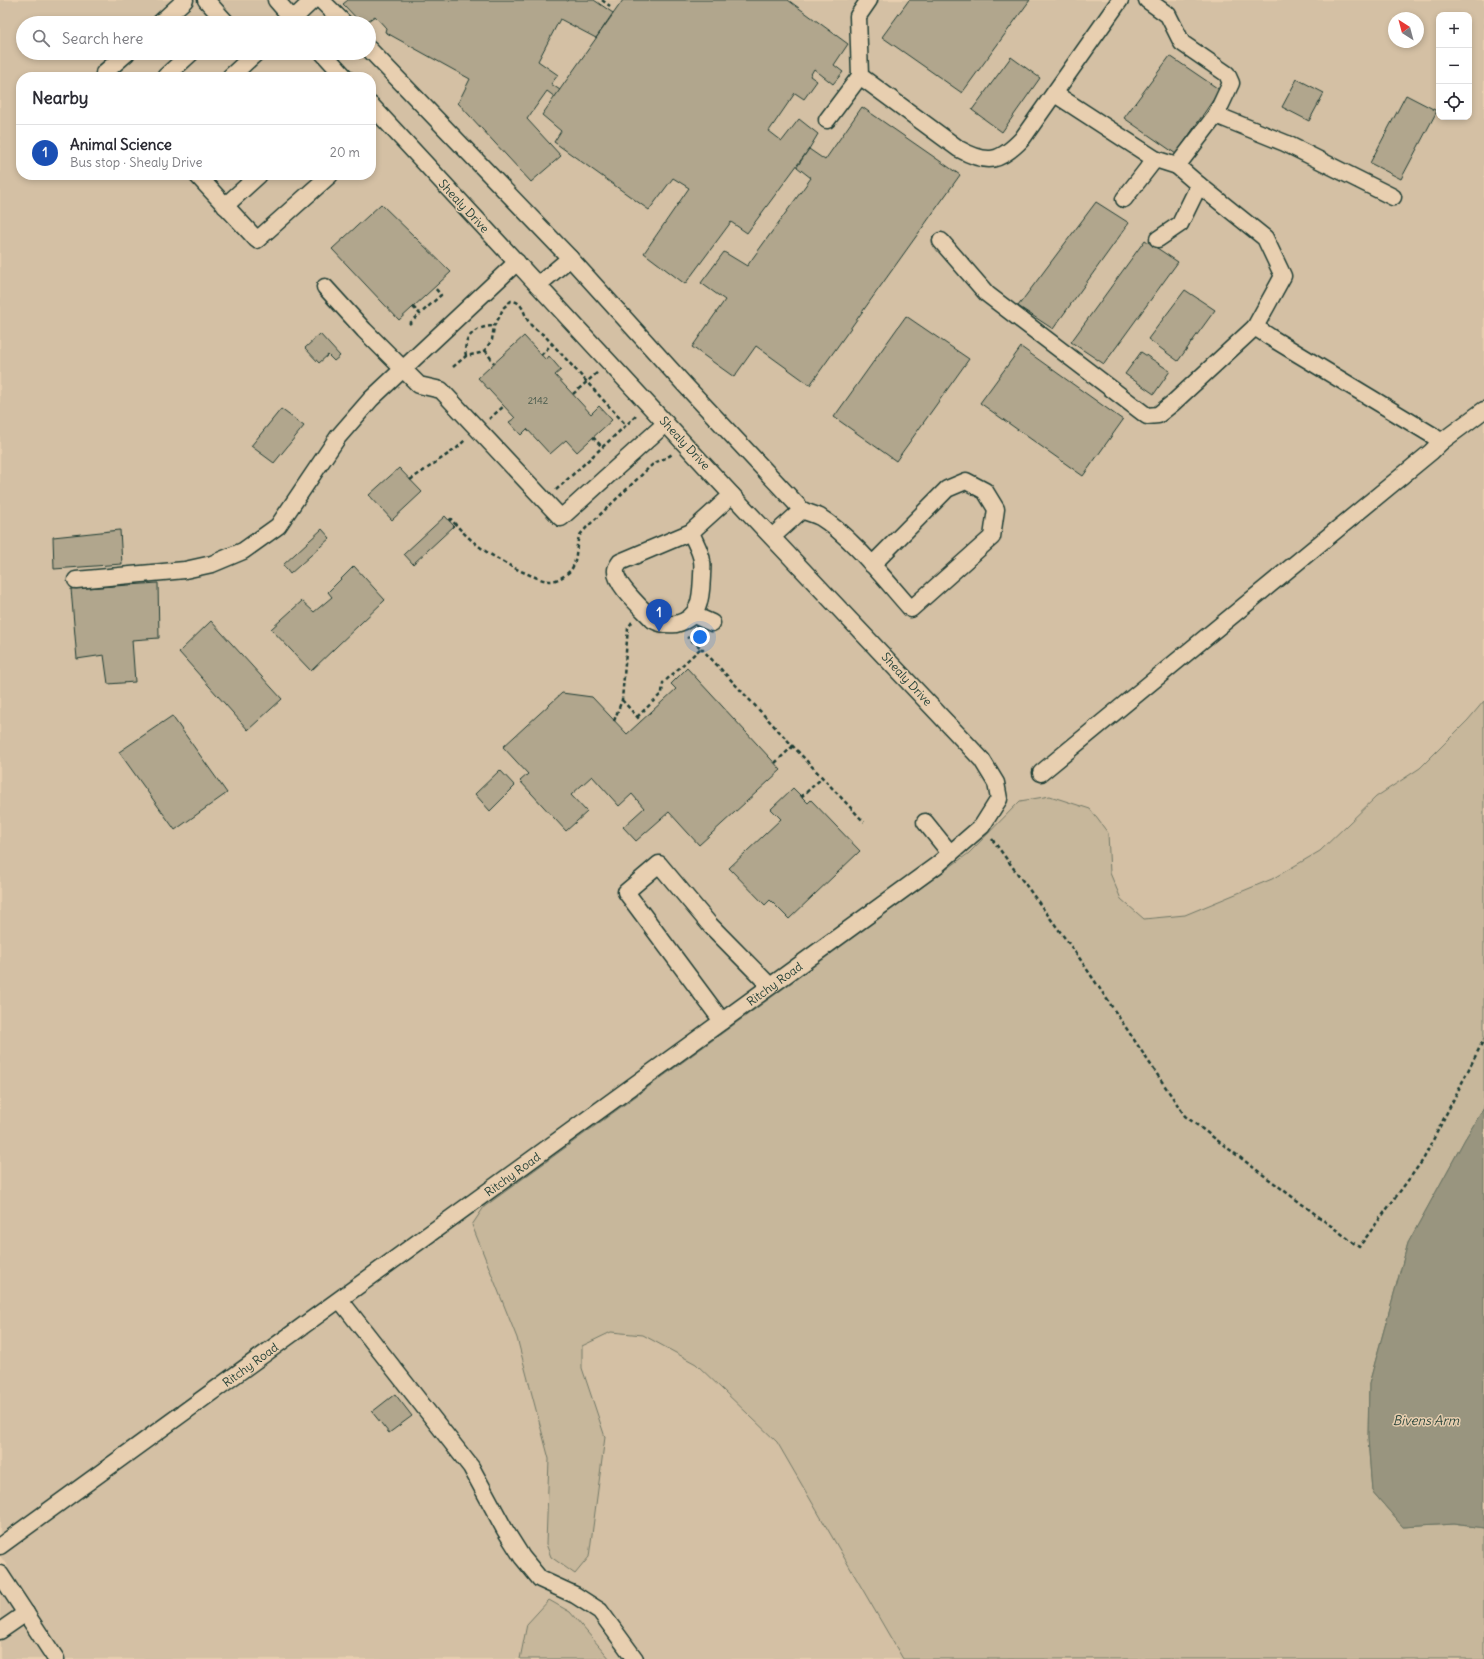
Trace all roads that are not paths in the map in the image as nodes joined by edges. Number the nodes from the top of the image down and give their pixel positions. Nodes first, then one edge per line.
1 (185, 0) edge
2 (206, 0) edge
3 (276, 0) edge
4 (314, 0) edge
5 (322, 0) edge
6 (869, 0) edge
7 (1120, 0) edge
8 (1147, 0) edge
9 (168, 16) edge
10 (220, 16) edge
11 (288, 16) edge
12 (298, 16) edge
13 (337, 16) edge
14 (376, 56) edge
15 (119, 60) edge
16 (183, 60) edge
17 (248, 60) edge
18 (329, 60) edge
19 (105, 72) edge
20 (170, 72) edge
21 (235, 72) edge
22 (340, 72) edge
23 (860, 76) junction
24 (1055, 94) junction
25 (376, 110) edge
26 (1216, 115) junction
27 (827, 120) dead end
28 (1155, 159) junction
29 (1177, 166) junction
30 (202, 180) edge
31 (254, 180) edge
32 (324, 180) edge
33 (1199, 185) junction
34 (1393, 197) dead end
35 (1124, 199) dead end
36 (225, 206) junction
37 (1158, 239) dead end
38 (941, 241) dead end
39 (570, 258) junction
40 (517, 262) junction
41 (538, 285) junction
42 (325, 287) dead end
43 (1255, 327) junction
44 (403, 369) junction
45 (1484, 410) edge
46 (666, 423) junction
47 (1441, 442) junction
48 (732, 495) junction
49 (802, 510) junction
50 (691, 532) junction
51 (772, 537) junction
52 (872, 565) junction
53 (76, 580) dead end
54 (694, 615) junction
55 (712, 623) dead end
56 (1041, 773) dead end
57 (996, 783) joint
58 (925, 822) dead end
59 (950, 853) junction
60 (770, 986) junction
61 (722, 1021) junction
62 (340, 1300) junction
63 (0, 1546) edge
64 (0, 1574) edge
65 (26, 1613) junction
66 (0, 1631) edge
67 (56, 1659) edge
68 (635, 1659) edge

1 - 9 street
2 - 10 street
3 - 11 street
4 - 12 street
5 - 13 street
6 - 23 street
7 - 24 street
8 - 26 street
14 - 39 street
15 - 19 street
16 - 20 street
17 - 21 street
18 - 22 street
23 - 24 street
23 - 27 street
24 - 28 street
25 - 40 street, Shealy Drive
26 - 29 street
26 - 34 street
28 - 29 street
28 - 35 street
29 - 33 street
30 - 36 street
31 - 36 street
32 - 36 street
33 - 37 street
33 - 43 street
38 - 43 street
39 - 41 street
39 - 49 street
40 - 41 street, Shealy Drive
40 - 44 street
41 - 46 street, Shealy Drive
42 - 44 street
43 - 47 street
44 - 46 street
44 - 53 street
45 - 47 street
46 - 48 street, Shealy Drive
47 - 56 street
48 - 50 street
48 - 51 street, Shealy Drive
49 - 51 street
49 - 52 street
50 - 54 street
50 - 54 street
51 - 57 street, Shealy Drive
52 - 52 street
54 - 55 street
57 - 59 street, Ritchy Road
58 - 59 street
59 - 60 street, Ritchy Road
60 - 61 street, Ritchy Road
60 - 61 street
61 - 62 street, Ritchy Road
62 - 63 street, Ritchy Road
62 - 68 street
64 - 65 street
65 - 66 street
65 - 67 street

